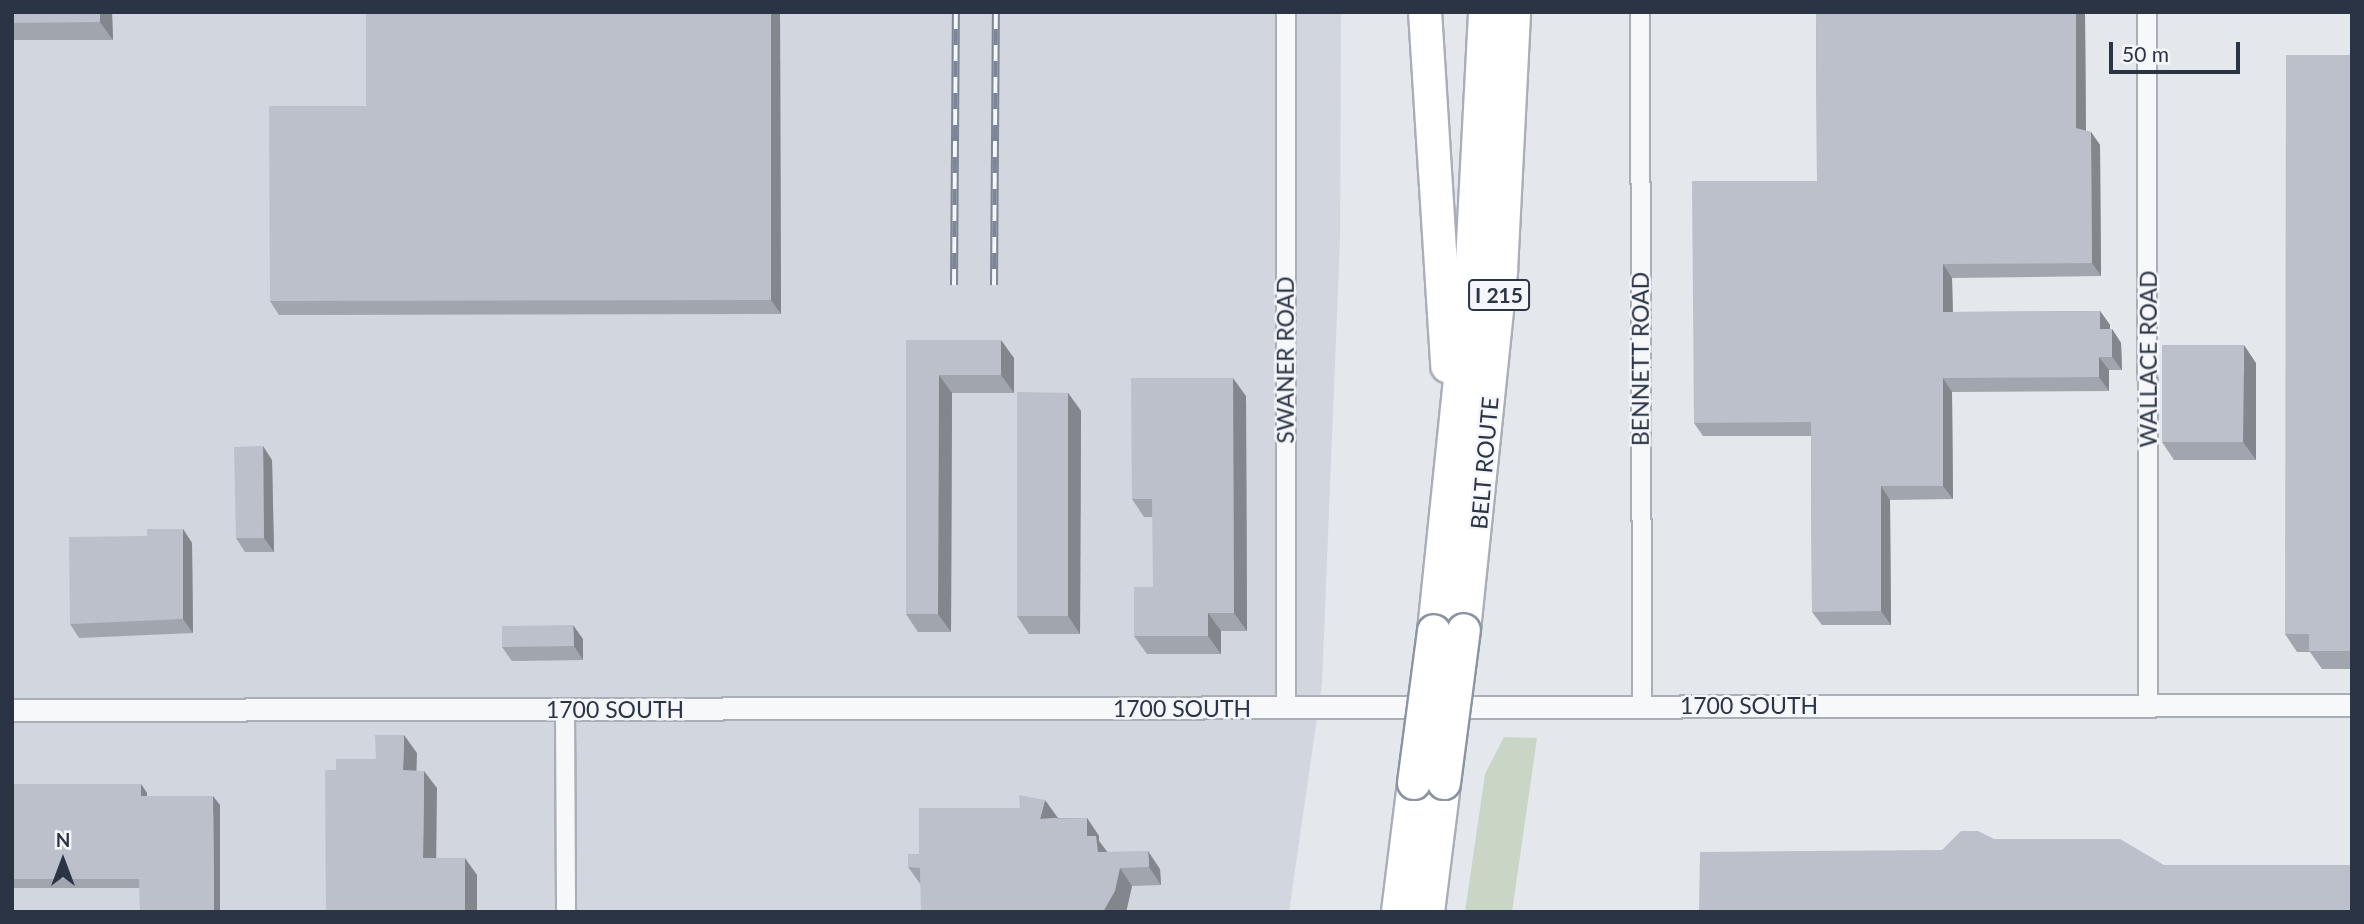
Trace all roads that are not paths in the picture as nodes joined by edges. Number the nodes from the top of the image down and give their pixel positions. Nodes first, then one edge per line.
1 (1286, 12) edge
2 (1425, 12) edge
3 (1485, 12) edge
4 (1514, 12) edge
5 (1640, 12) edge
6 (2147, 12) edge
7 (1453, 469) junction
8 (1449, 631) junction
9 (1642, 705) junction
10 (2148, 705) junction
11 (2352, 705) edge
12 (1286, 707) junction
13 (565, 709) junction
14 (12, 710) edge
15 (1429, 783) junction
16 (566, 912) edge
17 (1398, 912) edge
18 (1428, 912) edge

1 - 12 street, SWANER ROAD
2 - 7 highway
3 - 7 highway, BELT ROUTE / I 215
4 - 8 highway, BELT ROUTE / I 215
5 - 9 street, BENNETT ROAD
6 - 10 street, WALLACE ROAD
7 - 8 highway, BELT ROUTE / I 215
8 - 15 highway, BELT ROUTE / I 215, bridge
9 - 10 street, 1700 SOUTH
9 - 12 street, 1700 SOUTH
10 - 11 street, 1700 SOUTH
12 - 13 street, 1700 SOUTH
13 - 14 street, 1700 SOUTH
13 - 16 street
15 - 17 highway, BELT ROUTE / I 215
15 - 18 highway, BELT ROUTE / I 215

